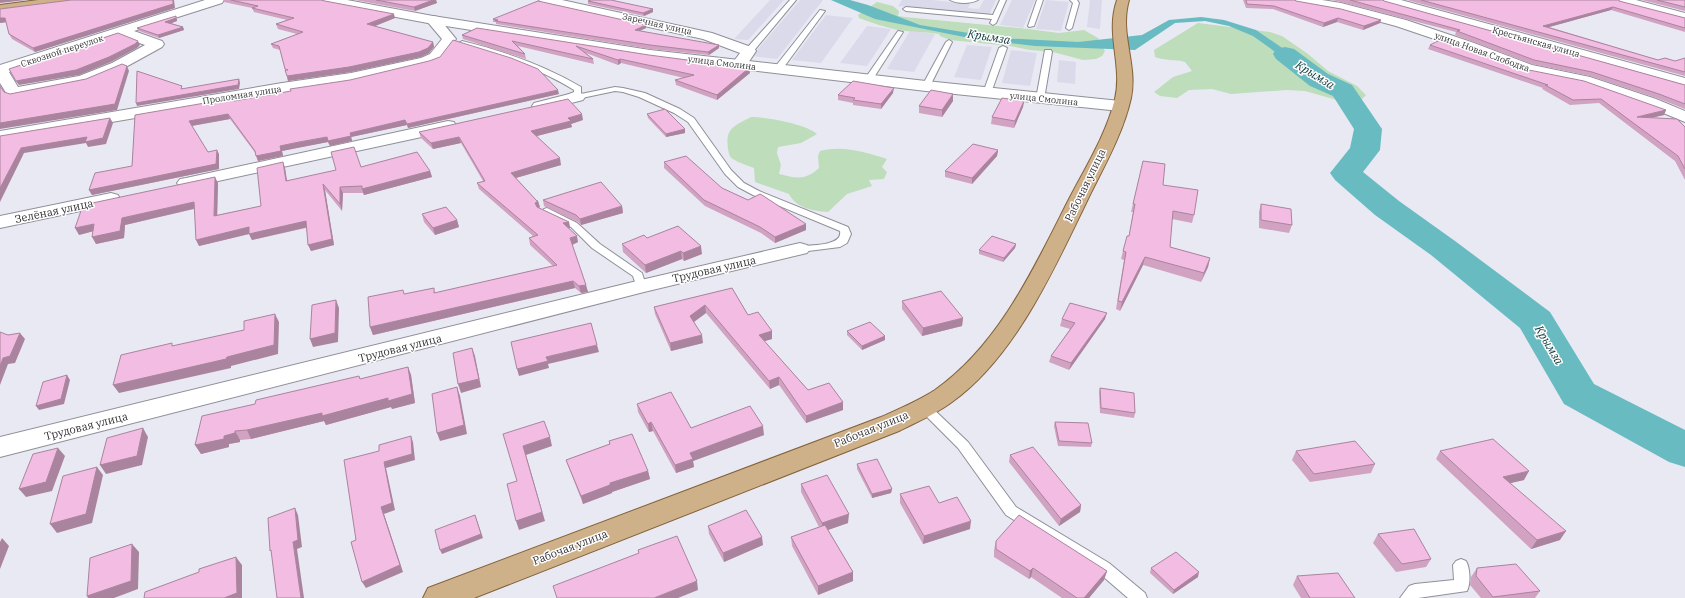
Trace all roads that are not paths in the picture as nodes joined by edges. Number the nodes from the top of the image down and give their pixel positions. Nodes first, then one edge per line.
1 (65, 0) edge
2 (218, 0) edge
3 (327, 0) edge
4 (545, 0) edge
5 (793, 0) edge
6 (953, 0) edge
7 (975, 0) edge
8 (1003, 0) edge
9 (1040, 0) edge
10 (1073, 0) edge
11 (1123, 0) edge
12 (1299, 0) edge
13 (1387, 0) edge
14 (1622, 0) edge
15 (0, 9) edge
16 (906, 9) dead end
17 (822, 11) dead end
18 (1685, 17) edge
19 (433, 20) junction
20 (1031, 26) dead end
21 (1069, 28) dead end
22 (122, 32) junction
23 (900, 32) dead end
24 (450, 39) junction
25 (949, 42) dead end
26 (1003, 48) dead end
27 (749, 52) junction
28 (1048, 52) dead end
29 (738, 64) junction
30 (778, 69) junction
31 (1, 70) edge
32 (868, 80) junction
33 (1685, 83) edge
34 (926, 86) junction
35 (986, 93) junction
36 (570, 99) junction
37 (1040, 99) junction
38 (1120, 106) junction
39 (523, 109) edge
40 (1685, 117) edge
41 (461, 123) edge
42 (0, 136) edge
43 (168, 187) edge
44 (130, 195) edge
45 (543, 210) edge
46 (0, 222) edge
47 (800, 249) joint
48 (641, 286) junction
49 (924, 407) junction
50 (0, 447) edge
51 (1461, 565) dead end
52 (439, 598) edge
53 (1139, 598) edge
54 (1408, 598) edge

1 - 15 main road
2 - 22 street, Сквозной переулок
3 - 19 street, улица Смолина
4 - 27 street, Заречная улица
5 - 27 lane
6 - 7 lane
8 - 16 lane
9 - 20 lane
10 - 21 lane
11 - 38 main road, Рабочая улица
12 - 40 street, улица Новая Слободка
13 - 33 street, Крестьянская улица
14 - 18 street
17 - 30 lane
19 - 24 street
19 - 29 street, улица Смолина
22 - 31 street, Сквозной переулок
22 - 31 street, Сквозной переулок
23 - 32 lane
24 - 36 lane
24 - 42 street, Проломная улица
25 - 34 lane
26 - 35 lane
27 - 29 street
28 - 37 lane
29 - 30 street, улица Смолина
30 - 32 street, улица Смолина
32 - 34 street, улица Смолина
34 - 35 street, улица Смолина
35 - 37 street, улица Смолина
36 - 39 street
36 - 47 lane
37 - 38 street, улица Смолина
38 - 49 main road, Рабочая улица
41 - 43 street
44 - 46 street, Зелёная улица
45 - 48 lane
47 - 48 street, Трудовая улица
48 - 50 street, Трудовая улица
49 - 52 main road, Рабочая улица
49 - 53 lane
51 - 54 lane

